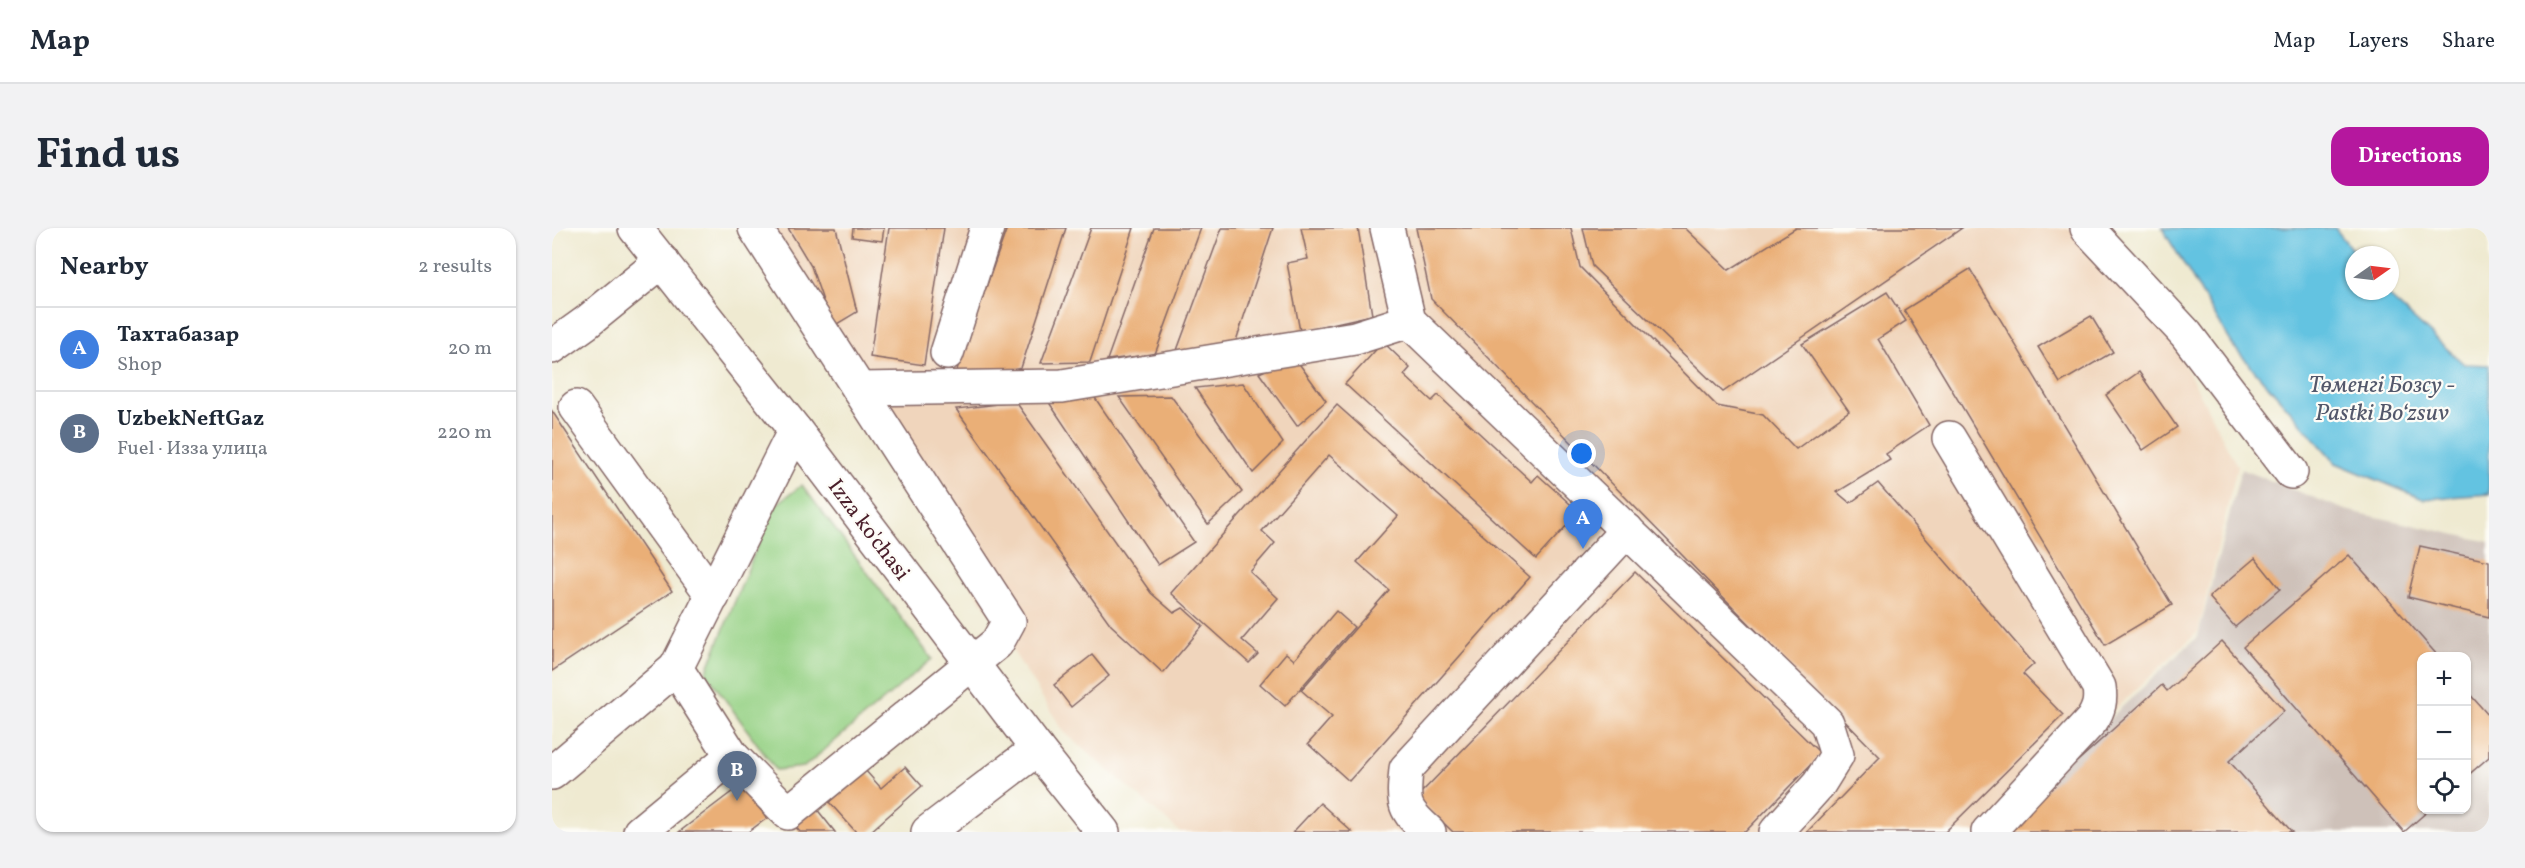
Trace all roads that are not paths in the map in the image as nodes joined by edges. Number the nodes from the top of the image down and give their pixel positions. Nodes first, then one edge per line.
1 (635, 228) edge
2 (755, 228) edge
3 (987, 228) edge
4 (1387, 228) edge
5 (2087, 228) edge
6 (662, 261) junction
7 (1409, 321) junction
8 (552, 347) edge
9 (947, 353) dead end
10 (859, 389) junction
11 (576, 407) dead end
12 (795, 430) junction
13 (1949, 438) dead end
14 (2291, 472) dead end
15 (1627, 530) junction
16 (712, 596) junction
17 (971, 662) junction
18 (676, 668) junction
19 (1037, 749) junction
20 (732, 756) junction
21 (552, 773) edge
22 (640, 832) edge
23 (928, 832) edge
24 (1103, 832) edge
25 (1429, 832) edge
26 (1776, 832) edge
27 (1988, 832) edge

1 - 6 main road, Izza ko'chasi
2 - 10 main road
3 - 9 main road
4 - 7 main road
5 - 14 main road
6 - 8 main road
6 - 12 main road, Izza ko'chasi
7 - 10 main road
7 - 15 main road
10 - 17 main road
11 - 16 main road
12 - 16 main road
12 - 17 main road, Izza ko'chasi
13 - 27 main road
15 - 25 main road
15 - 26 main road
16 - 18 main road
17 - 19 main road, Izza ko'chasi
17 - 20 main road
18 - 20 main road
18 - 21 main road
19 - 23 main road
19 - 24 main road, Izza ko'chasi
20 - 22 main road

